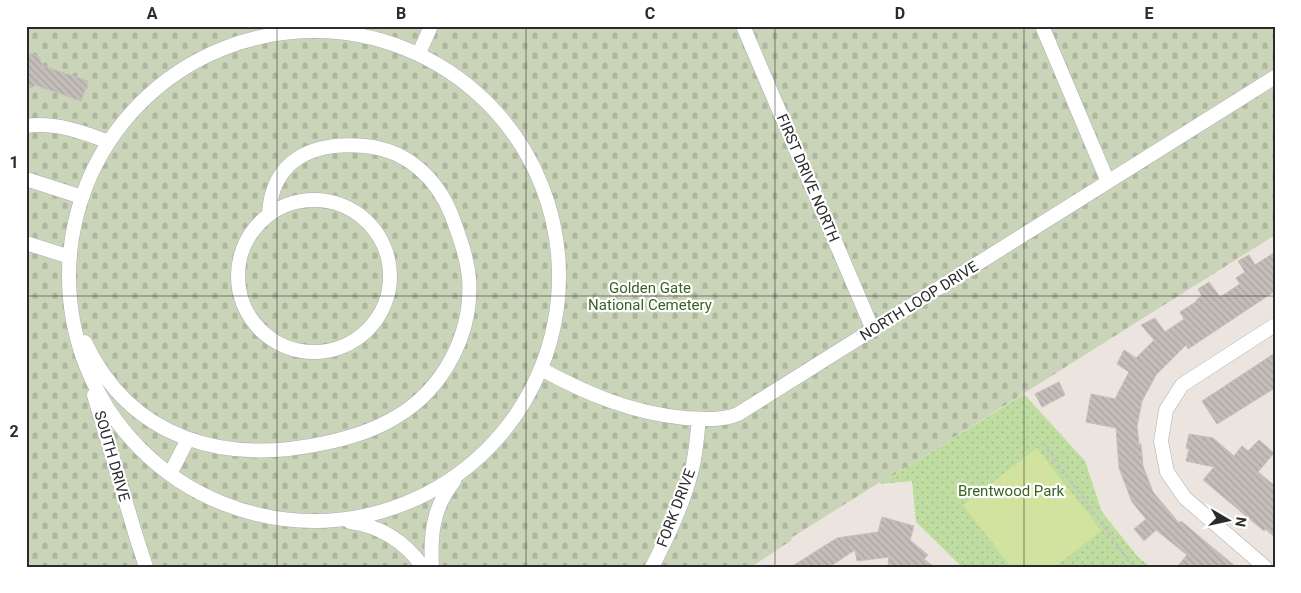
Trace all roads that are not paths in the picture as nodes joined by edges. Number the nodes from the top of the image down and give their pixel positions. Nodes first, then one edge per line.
1 (431, 26) edge
2 (743, 26) edge
3 (1042, 26) edge
4 (419, 53) junction
5 (1275, 77) edge
6 (26, 126) edge
7 (109, 142) junction
8 (26, 179) edge
9 (1108, 182) junction
10 (82, 198) junction
11 (269, 214) junction
12 (26, 243) edge
13 (70, 258) junction
14 (71, 307) junction
15 (1275, 325) edge
16 (873, 330) junction
17 (79, 344) junction
18 (541, 369) junction
19 (699, 419) junction
20 (188, 439) junction
21 (466, 468) junction
22 (170, 474) junction
23 (333, 521) junction
24 (146, 565) edge
25 (424, 567) edge
26 (432, 567) edge
27 (652, 567) edge
28 (1265, 567) edge

1 - 4 street
2 - 16 street, FIRST DRIVE NORTH
3 - 9 street
4 - 7 street
4 - 18 street
5 - 9 street, NORTH LOOP DRIVE
6 - 7 street
7 - 10 street
8 - 10 street
9 - 16 street, NORTH LOOP DRIVE
10 - 13 street
11 - 11 street
11 - 20 street
12 - 13 street
13 - 14 street
14 - 17 street
14 - 20 street
15 - 28 street
16 - 19 street, NORTH LOOP DRIVE
17 - 22 street
17 - 24 street, SOUTH DRIVE
18 - 19 street, NORTH LOOP DRIVE
18 - 21 street
19 - 27 street, FORK DRIVE
20 - 22 street
21 - 23 street
21 - 26 street
22 - 23 street
23 - 25 street

